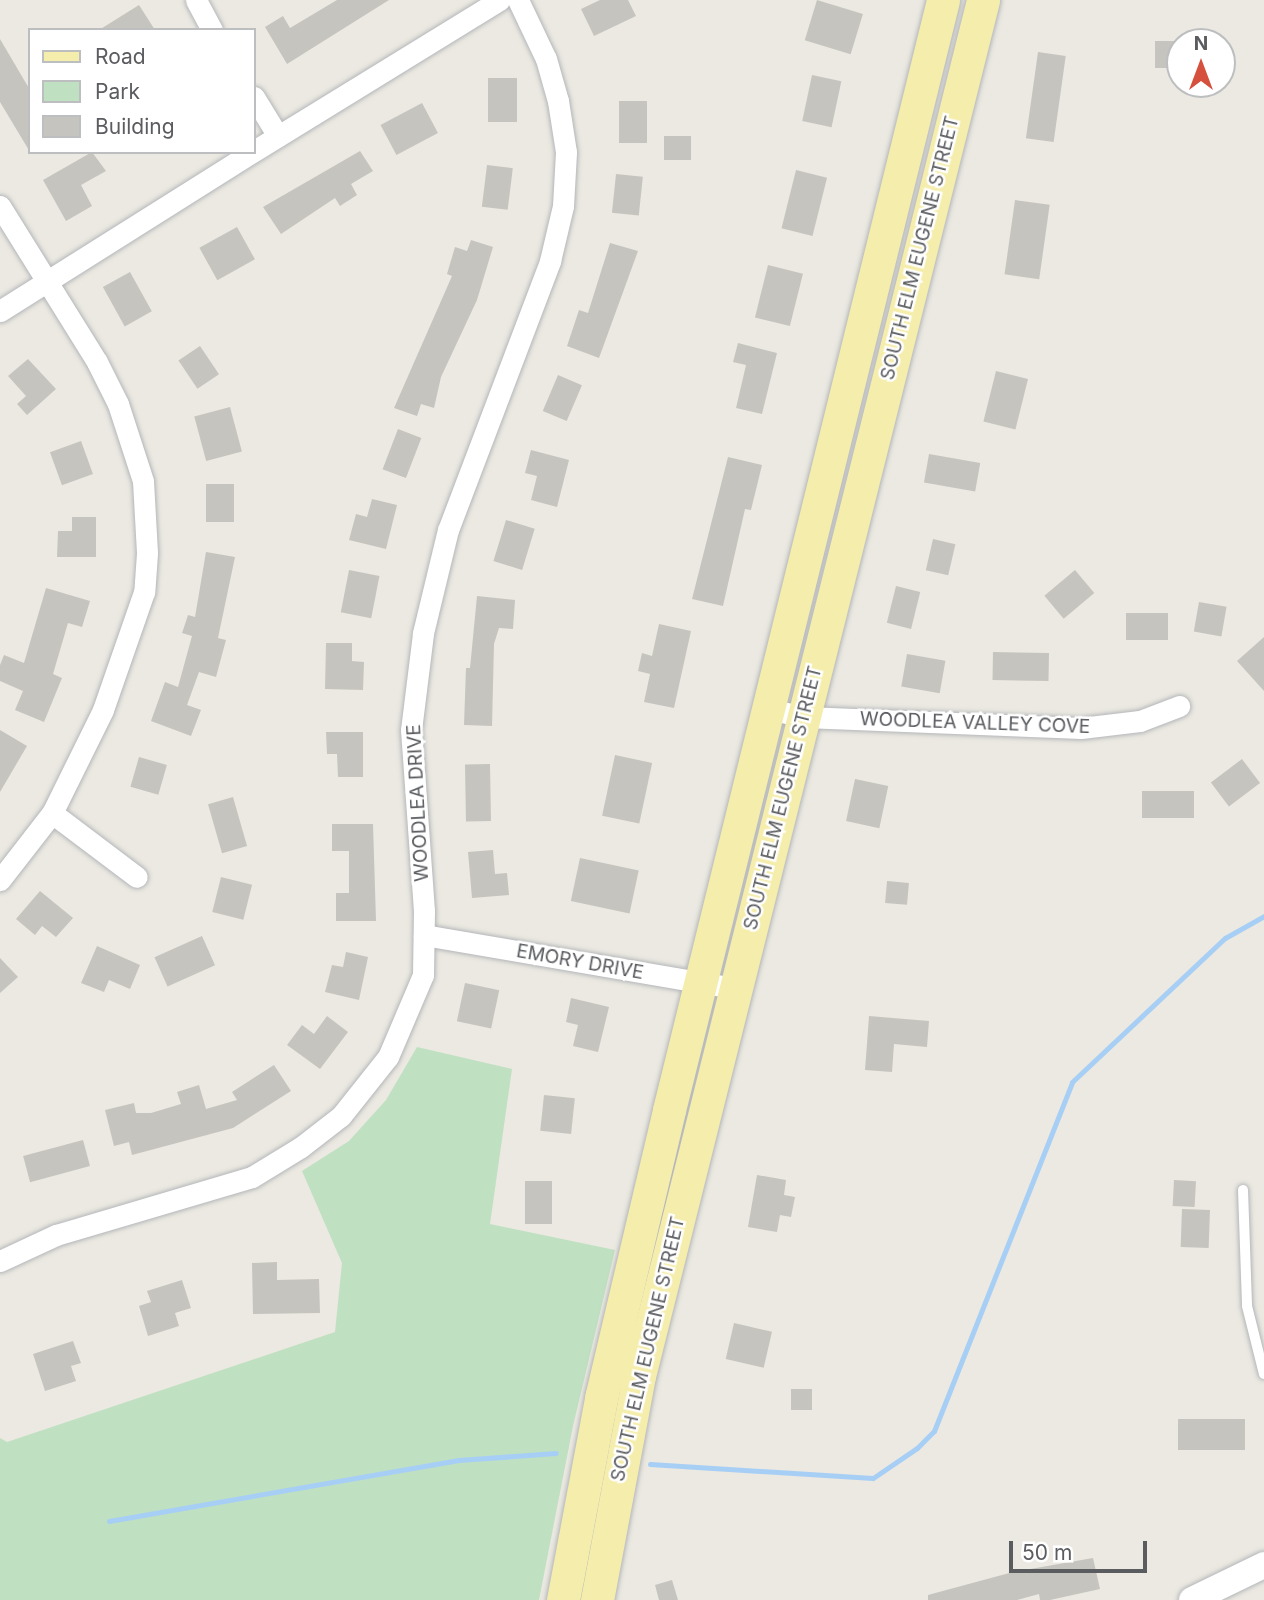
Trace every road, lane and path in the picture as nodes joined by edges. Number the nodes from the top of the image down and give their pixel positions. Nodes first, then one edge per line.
1 (196, 0) edge
2 (499, 0) edge
3 (518, 0) edge
4 (943, 0) edge
5 (983, 0) edge
6 (211, 28) edge
7 (256, 100) edge
8 (278, 136) junction
9 (256, 150) edge
10 (250, 154) edge
11 (0, 206) edge
12 (47, 282) junction
13 (0, 311) edge
14 (1179, 706) dead end
15 (769, 709) junction
16 (803, 717) junction
17 (52, 813) junction
18 (137, 877) dead end
19 (0, 880) edge
20 (424, 935) junction
21 (701, 982) junction
22 (735, 988) junction
23 (1243, 1190) dead end
24 (0, 1261) edge
25 (1264, 1374) edge
26 (1264, 1565) edge
27 (1230, 1592) edge
28 (564, 1600) edge
29 (597, 1600) edge
30 (1192, 1600) edge

1 - 6 street
2 - 8 street
3 - 20 street, WOODLEA DRIVE
4 - 15 main road, SOUTH ELM EUGENE STREET
5 - 16 main road, SOUTH ELM EUGENE STREET
7 - 8 street
8 - 9 street
10 - 12 street
11 - 12 street
12 - 13 street
12 - 17 street
14 - 16 street, WOODLEA VALLEY COVE
15 - 16 street, WOODLEA VALLEY COVE
15 - 21 main road, SOUTH ELM EUGENE STREET
16 - 22 main road, SOUTH ELM EUGENE STREET
17 - 18 street
17 - 19 street
20 - 21 street, EMORY DRIVE
20 - 24 street, WOODLEA DRIVE
21 - 22 street, EMORY DRIVE
21 - 28 main road, SOUTH ELM EUGENE STREET
22 - 29 main road, SOUTH ELM EUGENE STREET
23 - 25 lane
26 - 27 street
27 - 30 street

